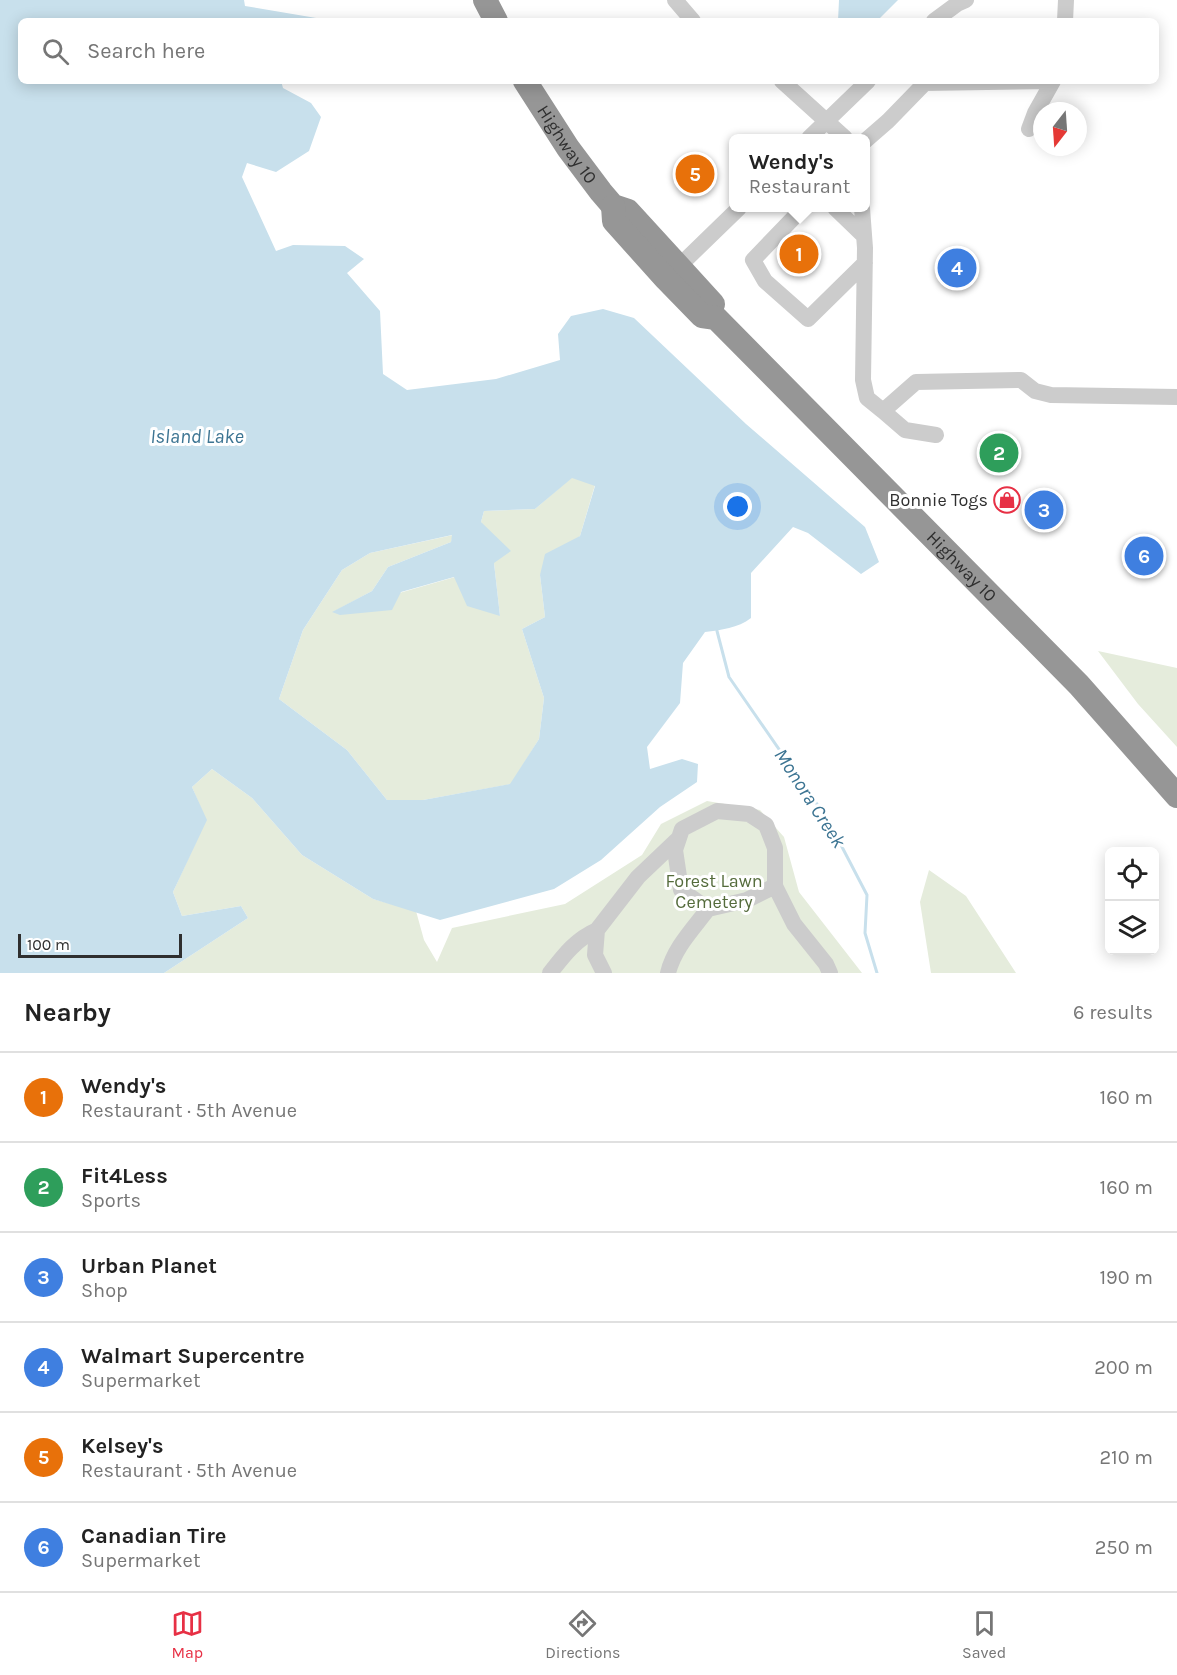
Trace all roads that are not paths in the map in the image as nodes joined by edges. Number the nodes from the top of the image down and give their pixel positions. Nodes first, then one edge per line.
1 (485, 0) edge
2 (675, 0) edge
3 (966, 0) edge
4 (1066, 0) edge
5 (494, 18) edge
6 (690, 18) edge
7 (938, 18) edge
8 (1065, 18) edge
9 (527, 84) edge
10 (785, 84) edge
11 (865, 84) edge
12 (924, 84) edge
13 (1051, 84) edge
14 (827, 121) junction
15 (1029, 129) dead end
16 (813, 134) edge
17 (841, 134) edge
18 (870, 137) edge
19 (733, 212) edge
20 (798, 212) edge
21 (840, 212) edge
22 (862, 212) edge
23 (864, 236) junction
24 (865, 262) junction
25 (672, 273) junction
26 (1177, 397) edge
27 (883, 411) junction
28 (936, 435) dead end
29 (1177, 796) edge
30 (679, 838) junction
31 (775, 886) junction
32 (708, 909) junction
33 (597, 930) junction
34 (550, 973) edge
35 (604, 973) edge
36 (668, 973) edge
37 (830, 973) edge

1 - 5 highway
2 - 6 street
3 - 7 street
4 - 8 street
9 - 25 highway, Highway 10
10 - 14 street
11 - 14 street
12 - 18 street
13 - 15 street
14 - 16 street
14 - 17 street
19 - 25 street
20 - 24 street
21 - 23 street
22 - 23 street
23 - 24 street
24 - 27 street
25 - 29 highway, Highway 10
26 - 27 street
27 - 28 street
30 - 31 street
30 - 32 street
30 - 33 street
31 - 32 street
31 - 37 street
32 - 36 street
33 - 34 street
33 - 35 street

